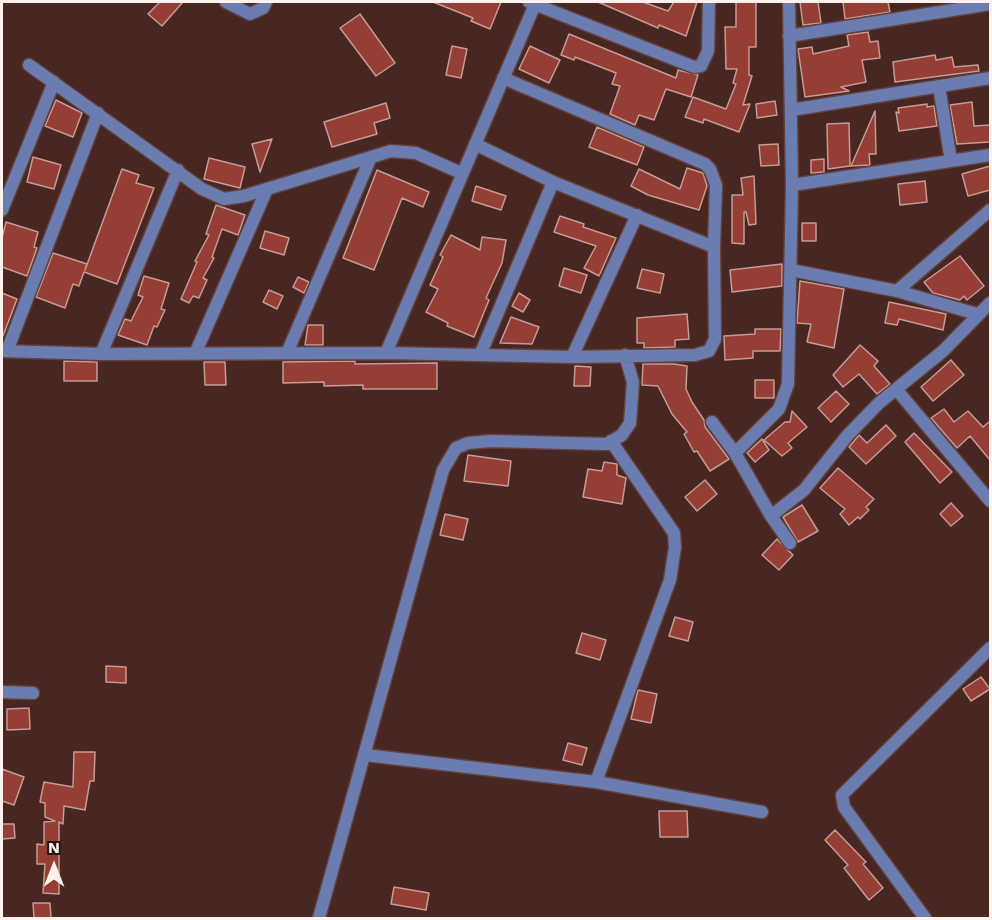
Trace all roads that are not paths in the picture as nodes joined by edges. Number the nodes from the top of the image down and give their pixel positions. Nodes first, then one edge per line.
1 (226, 2) edge
2 (266, 2) edge
3 (533, 2) edge
4 (709, 2) edge
5 (789, 2) edge
6 (990, 4) edge
7 (789, 36) junction
8 (29, 64) dead end
9 (503, 78) junction
10 (990, 78) edge
11 (54, 82) junction
12 (939, 87) junction
13 (791, 110) junction
14 (98, 113) junction
15 (475, 144) junction
16 (990, 155) edge
17 (371, 157) junction
18 (951, 161) junction
19 (178, 170) junction
20 (461, 173) junction
21 (553, 182) junction
22 (792, 185) junction
23 (267, 189) junction
24 (2, 210) edge
25 (990, 210) edge
26 (637, 215) junction
27 (714, 247) junction
28 (791, 270) junction
29 (897, 291) junction
30 (990, 303) edge
31 (977, 314) junction
32 (4, 351) edge
33 (387, 352) junction
34 (287, 353) junction
35 (101, 354) junction
36 (195, 354) junction
37 (480, 355) junction
38 (625, 355) junction
39 (572, 357) junction
40 (896, 389) junction
41 (712, 422) dead end
42 (611, 441) junction
43 (735, 453) junction
44 (990, 501) edge
45 (771, 516) junction
46 (790, 543) dead end
47 (990, 648) edge
48 (2, 692) edge
49 (33, 693) dead end
50 (365, 755) junction
51 (596, 782) junction
52 (762, 812) dead end
53 (319, 918) edge
54 (925, 918) edge

1 - 2 street
3 - 4 street
3 - 9 street
5 - 7 street
6 - 7 street
7 - 13 street
8 - 11 street
9 - 15 street
9 - 27 street
10 - 12 street
11 - 14 street
11 - 24 street
12 - 13 street
12 - 18 street
13 - 22 street
14 - 19 street
14 - 32 street
15 - 20 street
15 - 21 street
16 - 18 street
17 - 20 street
17 - 23 street
17 - 34 street
18 - 22 street
19 - 23 street
19 - 35 street
20 - 33 street
21 - 26 street
21 - 37 street
22 - 28 street
23 - 36 street
25 - 29 street
26 - 27 street
26 - 39 street
27 - 38 street
28 - 29 street
28 - 43 street
29 - 31 street
30 - 31 street
31 - 40 street
32 - 35 street
33 - 34 street
33 - 37 street
34 - 36 street
35 - 36 street
37 - 39 street
38 - 39 street
38 - 42 street
40 - 44 street
40 - 45 street
41 - 43 street
42 - 50 street
42 - 51 street
43 - 45 street
45 - 46 street
47 - 54 street
48 - 49 street
50 - 51 street
50 - 53 street
51 - 52 street

